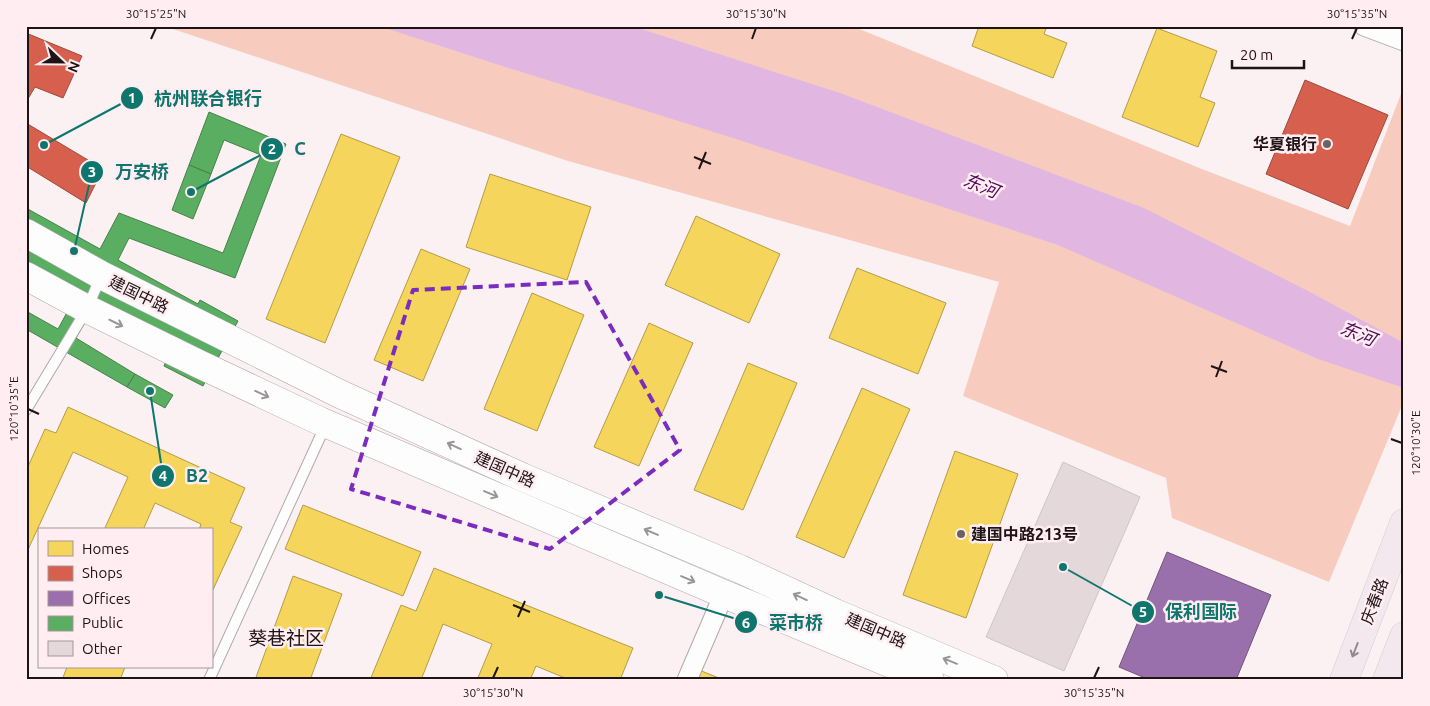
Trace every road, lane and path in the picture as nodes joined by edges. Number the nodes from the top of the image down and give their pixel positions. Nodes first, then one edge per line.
1 (1364, 26) edge
2 (1404, 41) edge
3 (26, 233) edge
4 (101, 275) junction
5 (26, 276) edge
6 (87, 309) junction
7 (26, 410) edge
8 (326, 424) junction
9 (1404, 522) edge
10 (724, 594) junction
11 (1404, 636) edge
12 (209, 680) edge
13 (687, 680) edge
14 (930, 680) edge
15 (994, 680) edge
16 (1344, 680) edge
17 (1387, 680) edge

1 - 2 street
3 - 4 main road, 建国中路
4 - 6 lane
15 -> 4 main road, 建国中路
5 - 6 main road, 建国中路
6 - 7 lane
6 -> 8 main road, 建国中路
8 -> 10 main road, 建国中路
8 - 12 lane
9 -> 16 main road, 庆春路
10 - 13 street
10 - 14 main road, 建国中路
11 - 17 main road

